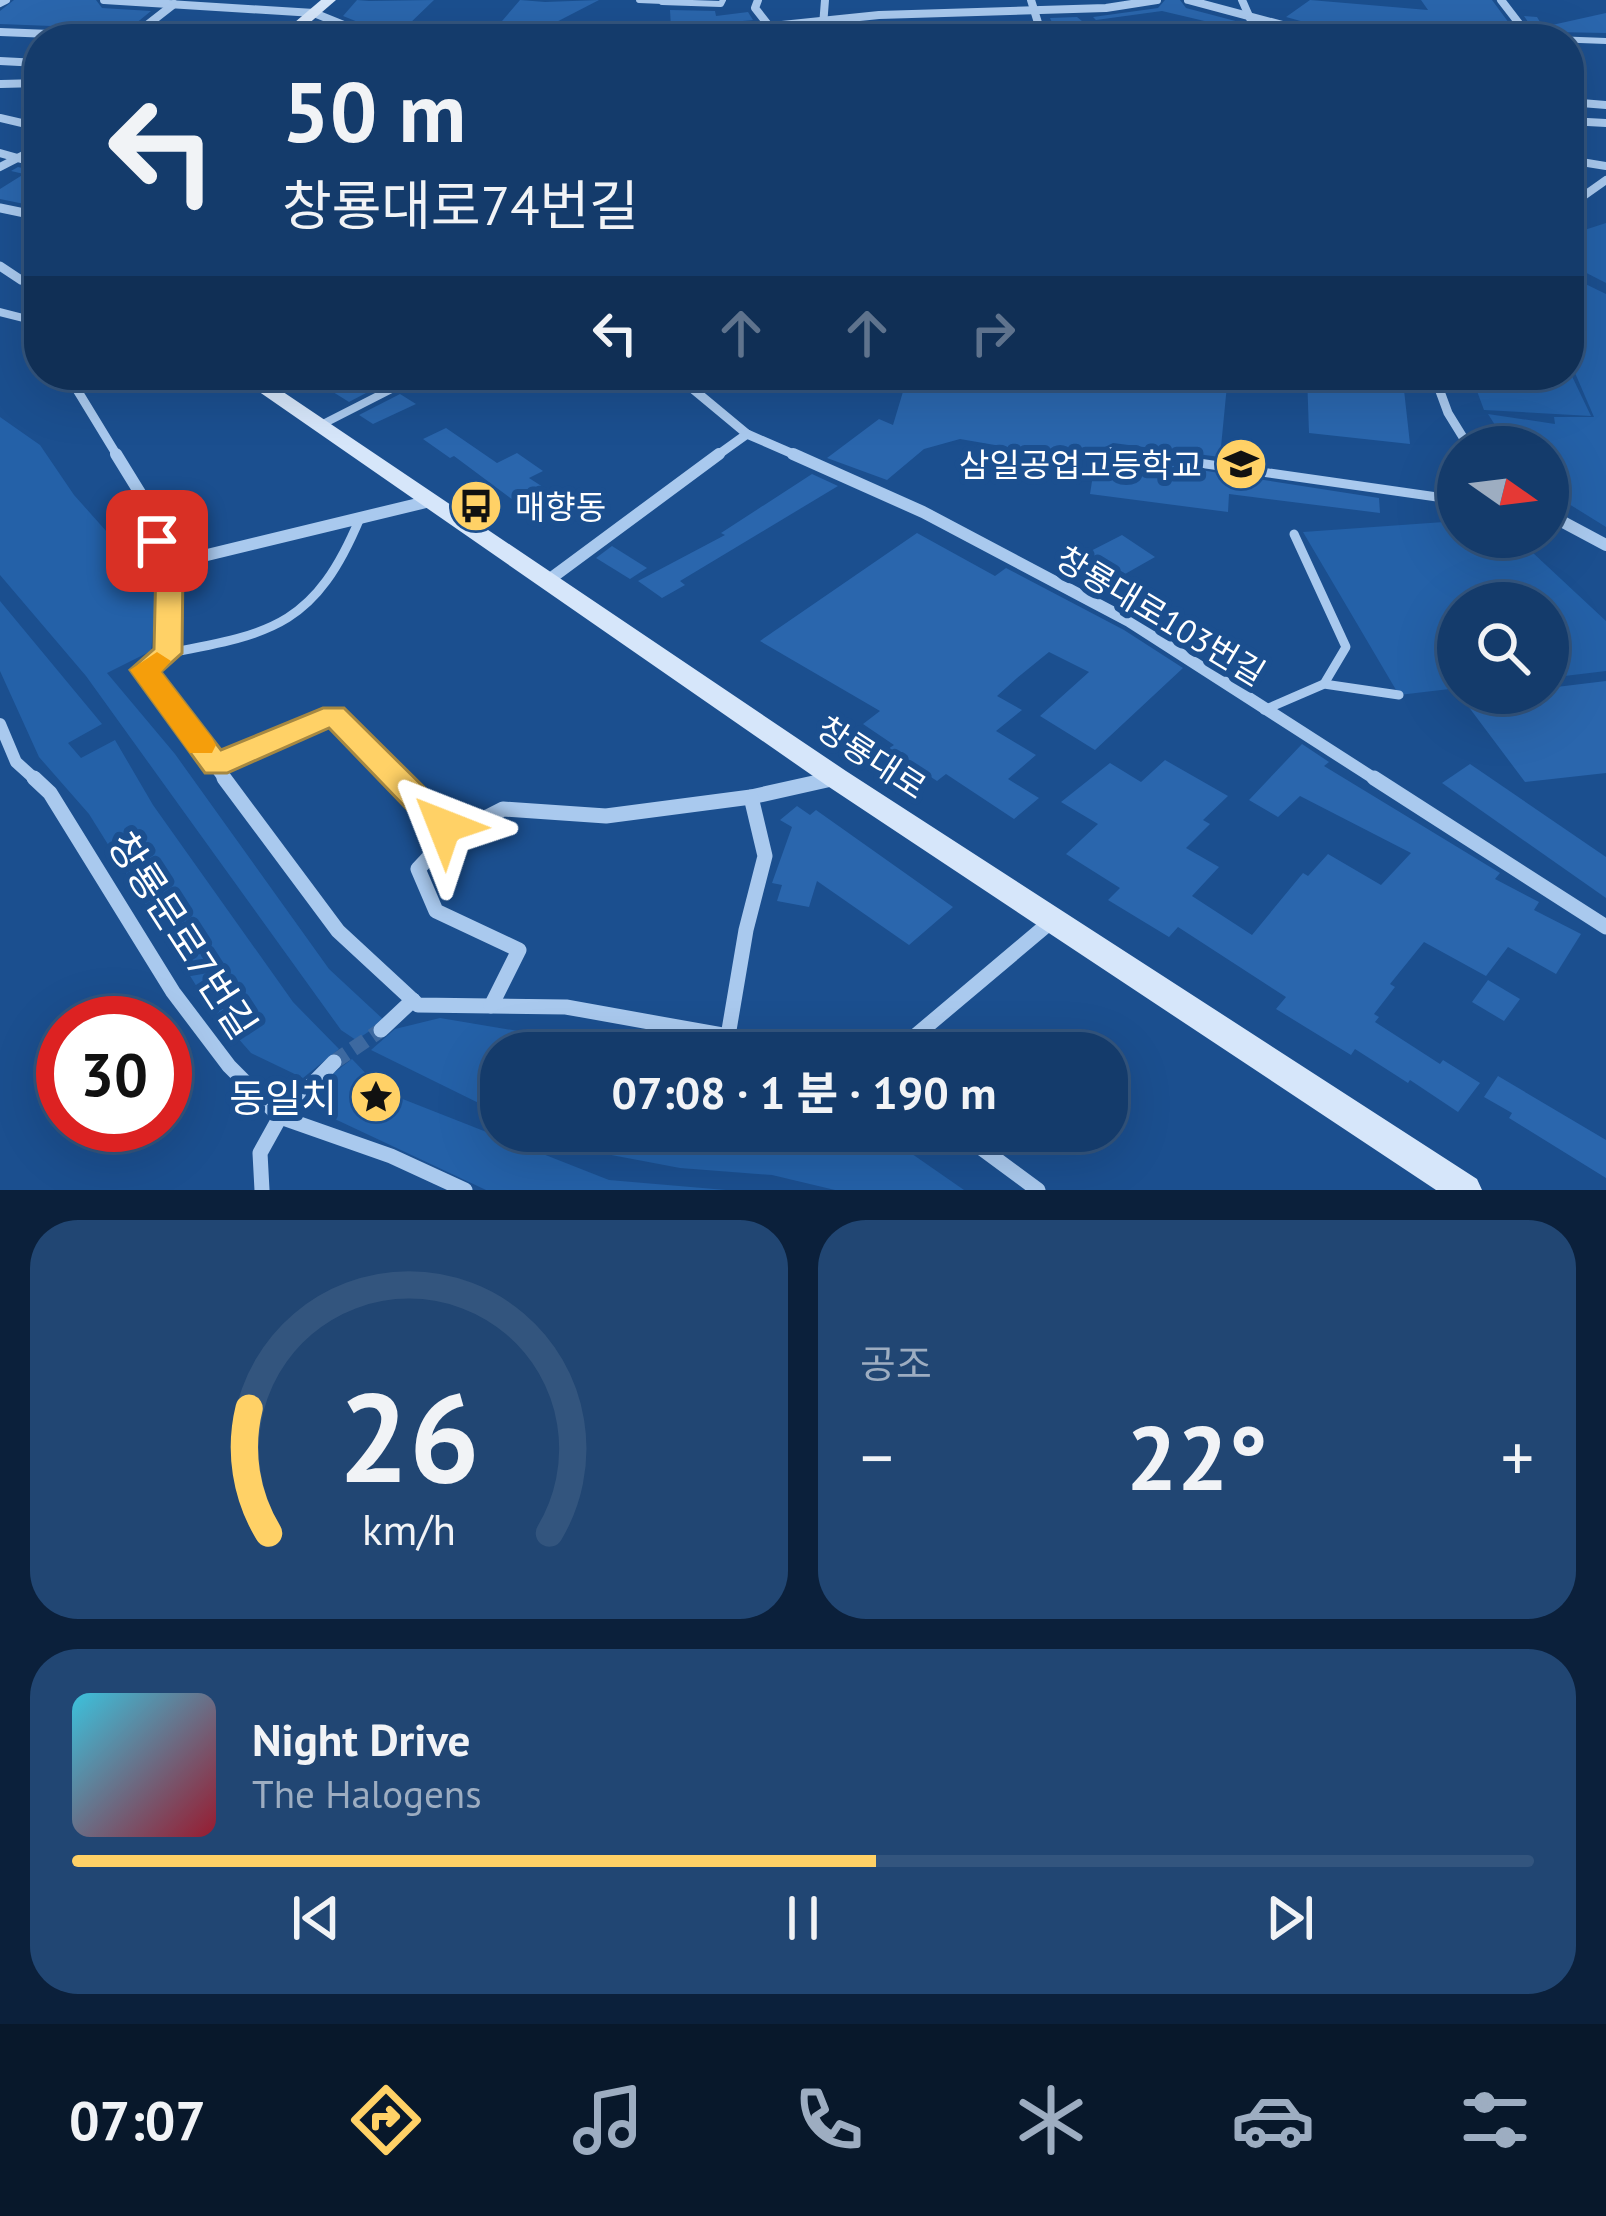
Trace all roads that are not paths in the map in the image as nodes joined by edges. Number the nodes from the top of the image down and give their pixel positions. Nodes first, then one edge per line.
1 (104, 0) edge
2 (329, 0) edge
3 (639, 0) edge
4 (723, 0) edge
5 (825, 0) edge
6 (1157, 0) edge
7 (1188, 0) edge
8 (1242, 0) edge
9 (664, 1) edge
10 (177, 2) edge
11 (1033, 4) edge
12 (314, 13) junction
13 (823, 20) junction
14 (1249, 20) junction
15 (149, 24) edge
16 (300, 24) edge
17 (341, 24) edge
18 (787, 24) edge
19 (823, 24) edge
20 (1251, 24) edge
21 (1267, 24) edge
22 (0, 61) edge
23 (16, 62) junction
24 (24, 62) edge
25 (1, 84) edge
26 (0, 153) edge
27 (24, 153) edge
28 (11, 158) junction
29 (24, 161) edge
30 (0, 167) edge
31 (77, 390) edge
32 (267, 390) edge
33 (390, 390) edge
34 (694, 390) edge
35 (1440, 390) edge
36 (320, 426) junction
37 (1456, 426) edge
38 (747, 434) junction
39 (1112, 451) dead end
40 (1437, 497) edge
41 (426, 502) junction
42 (360, 518) junction
43 (1569, 525) edge
44 (1294, 534) dead end
45 (1606, 544) edge
46 (170, 564) junction
47 (550, 579) junction
48 (168, 653) junction
49 (1324, 684) junction
50 (1399, 695) dead end
51 (1264, 710) junction
52 (0, 724) edge
53 (216, 765) junction
54 (836, 778) junction
55 (751, 797) junction
56 (448, 837) junction
57 (1054, 918) junction
58 (1606, 927) edge
59 (416, 1003) junction
60 (491, 1006) junction
61 (381, 1030) tunnel mouth
62 (706, 1032) edge
63 (729, 1032) edge
64 (920, 1032) edge
65 (334, 1062) tunnel mouth
66 (280, 1117) junction
67 (986, 1152) edge
68 (262, 1190) edge
69 (465, 1190) edge
70 (1038, 1190) edge
71 (1465, 1190) edge

1 - 10 street
2 - 12 street
3 - 9 lane
4 - 9 lane
5 - 13 street
6 - 11 street
7 - 14 street
8 - 14 street
10 - 12 street
10 - 15 street
11 - 13 street
12 - 16 street
12 - 17 street
13 - 18 street
13 - 19 street
14 - 20 street
14 - 21 street
22 - 23 street
23 - 24 street
23 - 25 street
26 - 28 street
27 - 28 street
28 - 29 street
28 - 30 street
31 - 46 street
32 - 36 street, 창룡대로
33 - 36 lane
34 - 38 street, 창룡대로103번길
35 - 37 street
36 - 41 street, 창룡대로
38 - 47 street
38 - 51 street, 창룡대로103번길
39 - 40 lane
41 - 42 street
41 - 47 street, 창룡대로
42 - 46 street
42 - 48 lane
43 - 45 street
44 - 49 lane
46 - 48 street
47 - 54 street, 창룡대로
48 - 53 street
49 - 50 lane
49 - 51 lane
51 - 58 street, 창룡대로103번길
52 - 66 street, 창룡문로7번길
53 - 56 street
53 - 59 street
54 - 55 street
54 - 57 street, 창룡대로
55 - 56 street
55 - 63 street
56 - 60 street
57 - 64 street
57 - 71 street, 창룡대로
59 - 60 street
59 - 61 street
60 - 62 street
65 - 66 street
66 - 68 street
66 - 69 street
67 - 70 street

